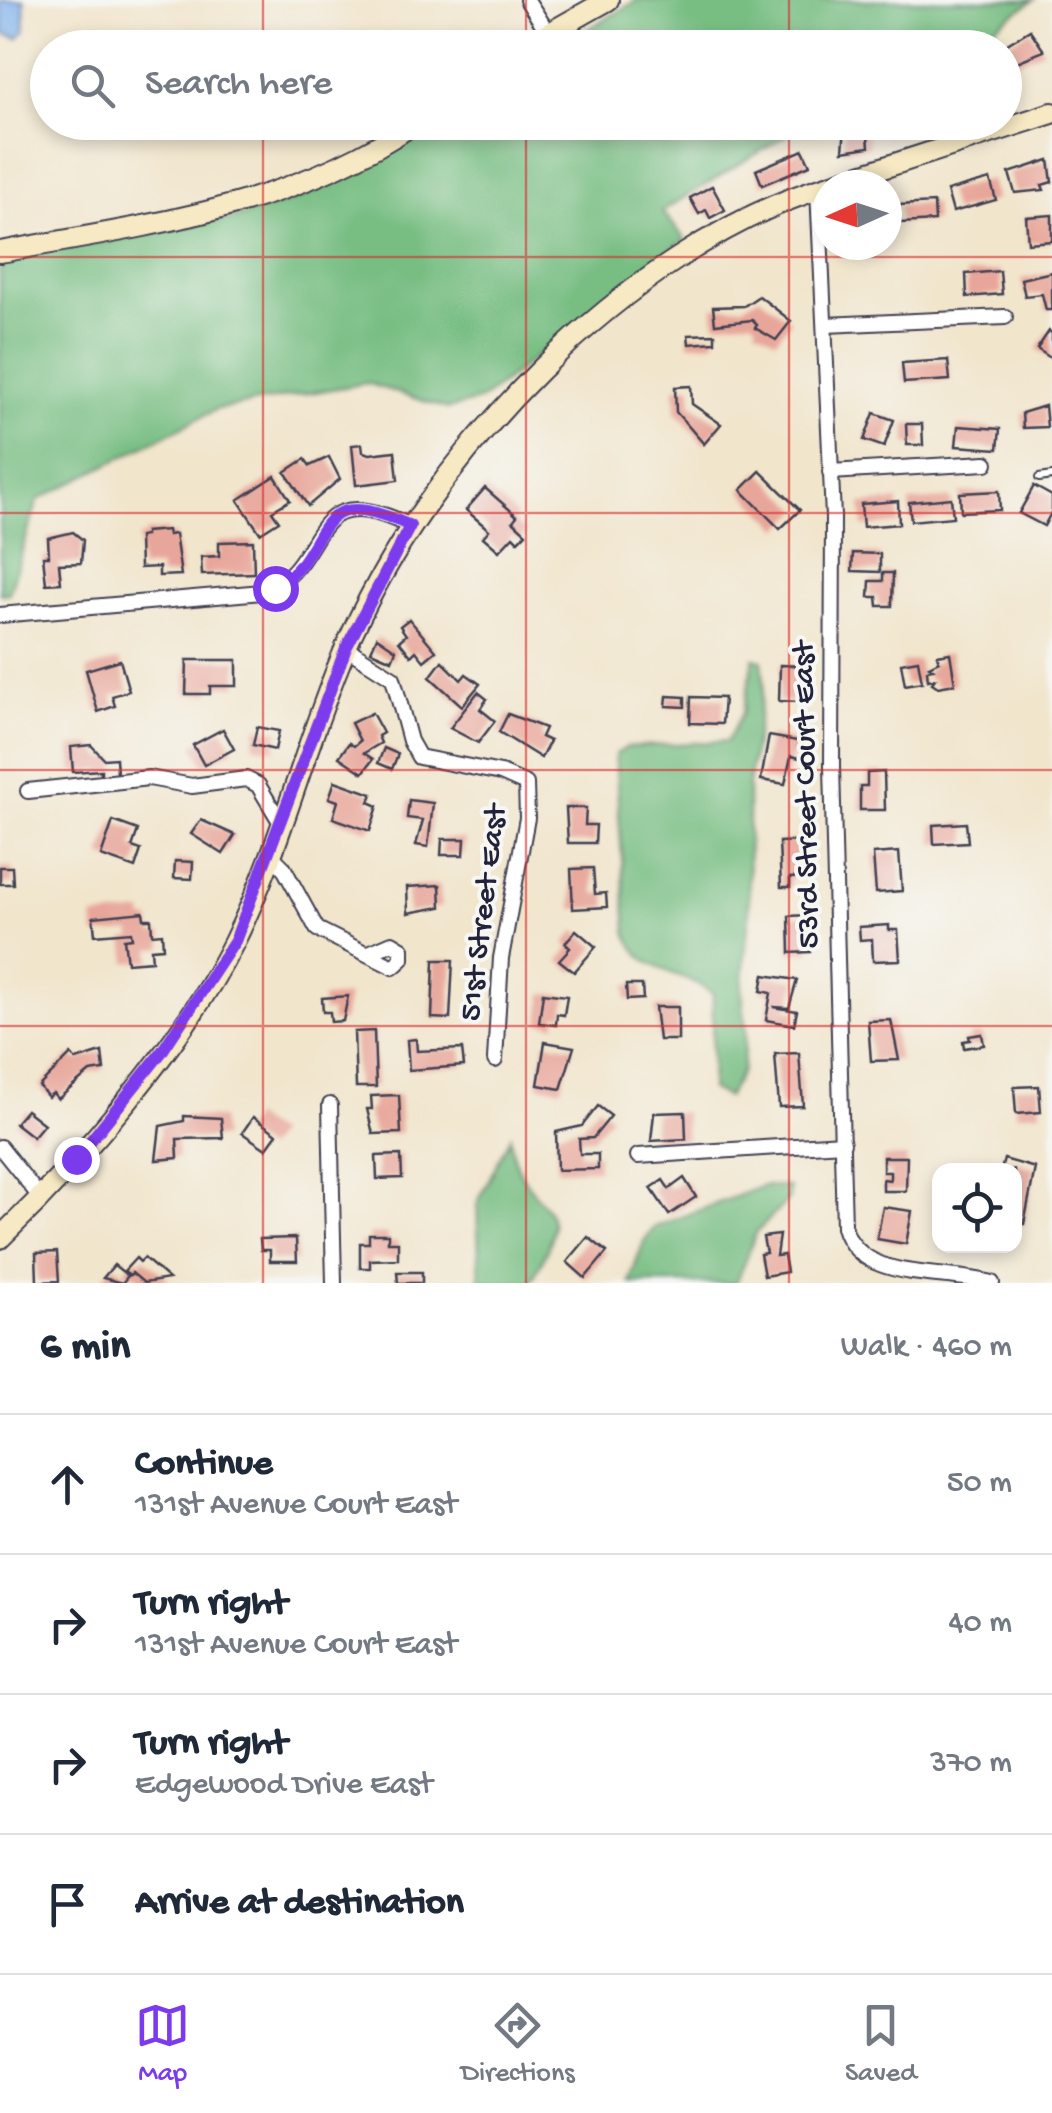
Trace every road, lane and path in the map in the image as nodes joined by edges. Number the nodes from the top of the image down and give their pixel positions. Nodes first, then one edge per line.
1 (527, 0) edge
2 (608, 0) edge
3 (546, 30) edge
4 (549, 30) edge
5 (1052, 112) edge
6 (1022, 122) edge
7 (384, 140) edge
8 (967, 140) edge
9 (876, 170) edge
10 (812, 191) edge
11 (0, 252) edge
12 (826, 260) edge
13 (1005, 318) dead end
14 (826, 325) junction
15 (986, 462) dead end
16 (830, 472) junction
17 (1052, 476) edge
18 (1039, 478) dead end
19 (410, 526) junction
20 (0, 616) edge
21 (346, 648) junction
22 (28, 791) dead end
23 (281, 823) junction
24 (269, 853) junction
25 (370, 952) dead end
26 (496, 1060) dead end
27 (330, 1105) dead end
28 (843, 1144) junction
29 (0, 1147) edge
30 (638, 1156) dead end
31 (40, 1197) junction
32 (0, 1238) edge
33 (931, 1280) edge
34 (334, 1283) edge
35 (992, 1283) edge

1 - 3 street
2 - 4 street
5 - 6 street
7 - 11 street
8 - 9 street
10 - 19 street
12 - 14 street, 53rd Street Court East
13 - 14 street
14 - 16 street, 53rd Street Court East
15 - 16 street
16 - 28 street, 53rd Street Court East
17 - 18 lane
19 - 20 street
19 - 21 street
21 - 23 street
21 - 26 street, 51st Street East
22 - 23 street
23 - 24 street
24 - 25 street
24 - 31 street
27 - 34 street
28 - 30 street
28 - 33 street, 53rd Street Court East
29 - 31 street
31 - 32 street
33 - 35 street, 53rd Street Court East

